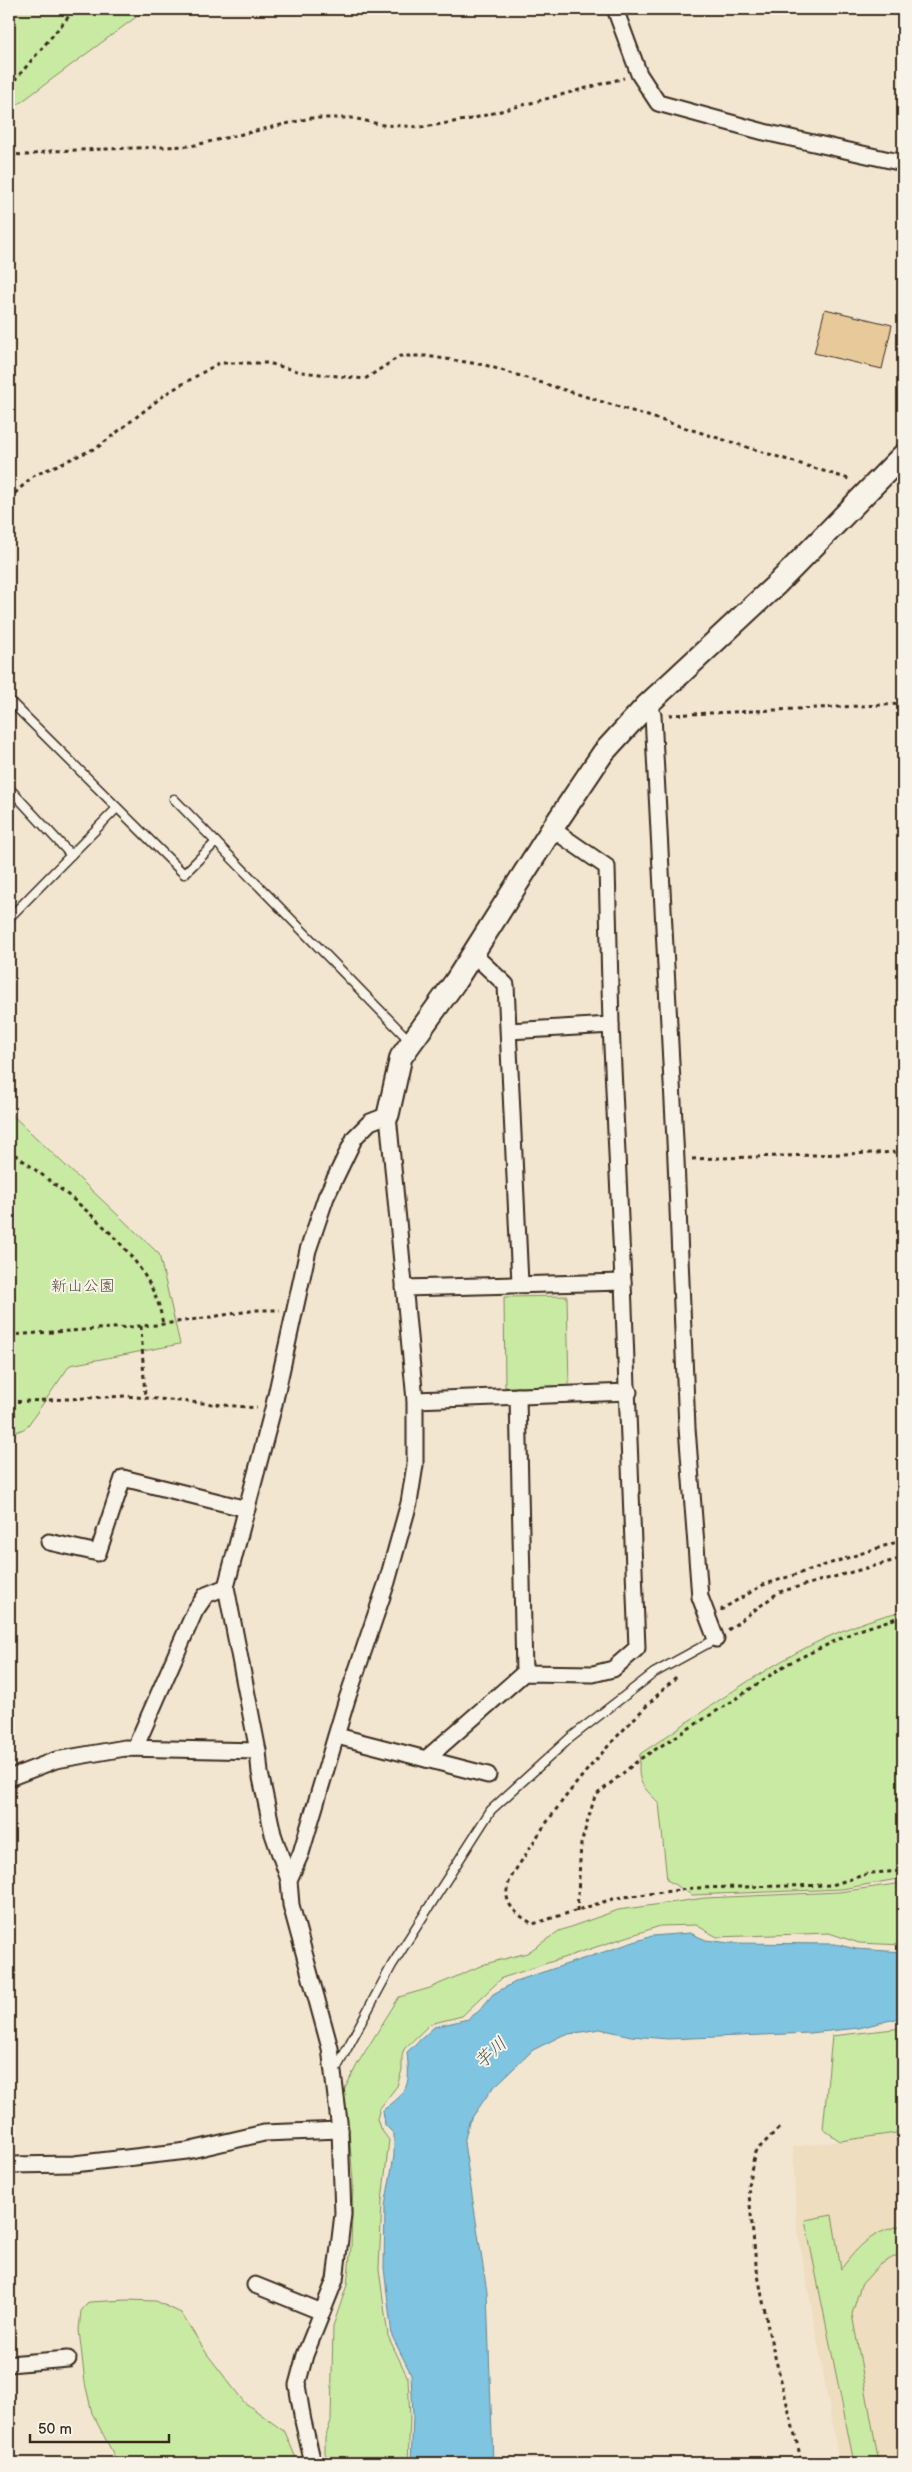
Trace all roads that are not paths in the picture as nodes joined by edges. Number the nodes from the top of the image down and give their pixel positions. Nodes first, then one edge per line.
1 (615, 9) edge
2 (903, 163) edge
3 (903, 455) edge
4 (9, 700) edge
5 (650, 711) junction
6 (9, 788) edge
7 (174, 799) dead end
8 (117, 808) junction
9 (552, 829) junction
10 (216, 842) junction
11 (71, 855) junction
12 (9, 918) edge
13 (472, 953) junction
14 (611, 1026) junction
15 (509, 1031) junction
16 (410, 1041) junction
17 (388, 1115) junction
18 (623, 1282) junction
19 (520, 1283) junction
20 (404, 1288) junction
21 (628, 1392) junction
22 (518, 1396) junction
23 (415, 1400) junction
24 (247, 1509) junction
25 (49, 1542) dead end
26 (226, 1587) junction
27 (716, 1639) joint
28 (524, 1673) junction
29 (337, 1736) junction
30 (135, 1748) junction
31 (258, 1751) junction
32 (426, 1759) junction
33 (488, 1776) dead end
34 (9, 1778) edge
35 (289, 1880) junction
36 (332, 2075) junction
37 (340, 2130) junction
38 (9, 2165) edge
39 (255, 2286) dead end
40 (322, 2312) junction
41 (68, 2359) dead end
42 (9, 2364) edge
43 (313, 2463) edge

1 - 2 street
3 - 5 street
4 - 8 lane
5 - 9 street
5 - 27 street
6 - 11 lane
7 - 10 lane
8 - 10 lane
8 - 11 lane
9 - 13 street
9 - 14 street
10 - 16 lane
11 - 12 lane
13 - 15 street
13 - 16 street
14 - 15 street
14 - 18 street
15 - 19 street
16 - 17 street
17 - 20 street
17 - 24 street
18 - 19 street
18 - 21 street
19 - 20 street
20 - 23 street
21 - 22 street
21 - 28 street
22 - 23 street
22 - 28 street
23 - 29 street
24 - 25 street
24 - 26 street
26 - 30 street
26 - 31 street
27 - 36 lane
28 - 32 street
29 - 32 street
29 - 35 street
30 - 31 street
30 - 34 street
31 - 35 street
32 - 33 street
35 - 36 street
36 - 37 street
37 - 38 street
37 - 40 street
39 - 40 street
40 - 43 street
41 - 42 street

